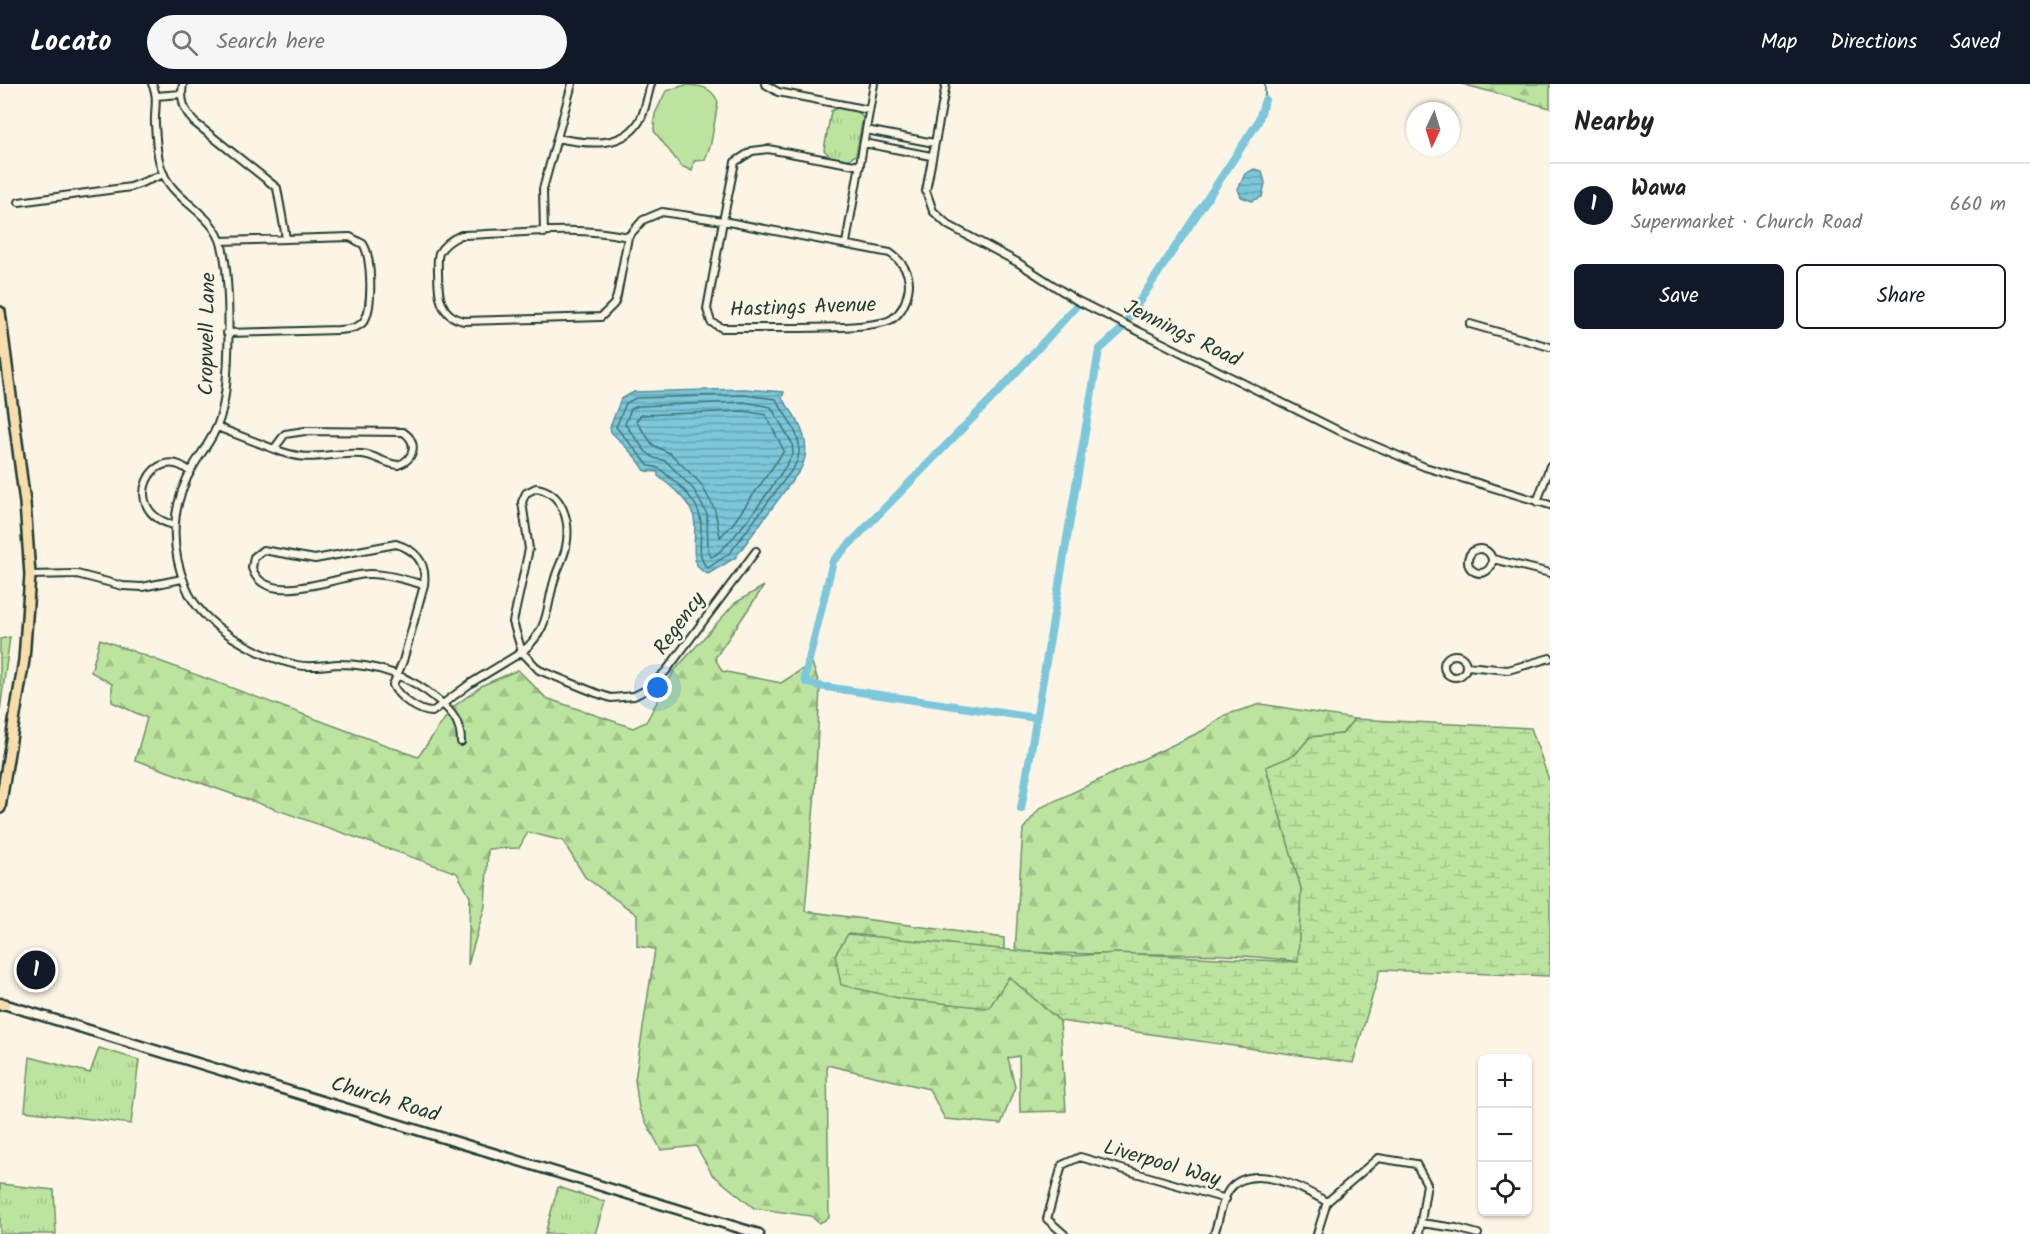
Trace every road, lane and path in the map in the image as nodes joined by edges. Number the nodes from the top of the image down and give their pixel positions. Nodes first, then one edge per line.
1 (152, 84) edge
2 (183, 84) edge
3 (572, 84) edge
4 (651, 84) edge
5 (765, 84) edge
6 (874, 84) edge
7 (946, 84) edge
8 (181, 94) junction
9 (156, 96) junction
10 (869, 110) junction
11 (866, 130) junction
12 (557, 138) junction
13 (864, 143) junction
14 (934, 143) junction
15 (932, 156) junction
16 (860, 166) junction
17 (164, 174) junction
18 (19, 202) dead end
19 (723, 221) junction
20 (544, 233) junction
21 (628, 237) junction
22 (286, 238) junction
23 (221, 240) junction
24 (846, 243) junction
25 (0, 312) edge
26 (1470, 324) dead end
27 (227, 333) junction
28 (1550, 347) edge
29 (217, 427) junction
30 (274, 450) junction
31 (1550, 466) edge
32 (190, 472) junction
33 (1537, 501) junction
34 (1550, 505) edge
35 (174, 525) junction
36 (756, 551) dead end
37 (1492, 559) junction
38 (1550, 573) edge
39 (30, 575) junction
40 (183, 579) junction
41 (424, 585) junction
42 (522, 652) junction
43 (1550, 658) edge
44 (1467, 666) dead end
45 (397, 675) junction
46 (443, 704) junction
47 (462, 742) dead end
48 (0, 808) edge
49 (2, 1004) edge
50 (1226, 1199) junction
51 (1327, 1202) junction
52 (1421, 1223) junction
53 (759, 1234) edge
54 (1064, 1234) edge
55 (1214, 1234) edge
56 (1317, 1234) edge
57 (1419, 1234) edge
58 (1478, 1234) edge

1 - 9 street, Cropwell Lane
2 - 8 street
3 - 12 street
4 - 12 street
5 - 10 street
6 - 10 street
7 - 14 street, Jennings Road
8 - 9 street
8 - 22 street
9 - 17 street, Cropwell Lane
10 - 11 street
11 - 13 street
11 - 14 street
12 - 20 street
13 - 15 street
13 - 16 street
14 - 15 street, Jennings Road
15 - 33 street, Jennings Road
16 - 19 street
16 - 24 street
17 - 18 street
17 - 23 street, Cropwell Lane
19 - 21 street
19 - 24 street, Hastings Avenue
19 - 24 street, Hastings Avenue
20 - 21 street
20 - 21 street
22 - 23 street
22 - 27 street
23 - 27 street, Cropwell Lane
25 - 39 main road
26 - 28 street
27 - 29 street, Cropwell Lane
29 - 30 street
29 - 32 street, Cropwell Lane
30 - 30 street
31 - 33 street
32 - 35 street, Cropwell Lane
32 - 35 street
33 - 34 street, Jennings Road
35 - 40 street, Cropwell Lane
36 - 42 street, Regency
37 - 37 street
37 - 38 street
39 - 40 street
39 - 48 main road
40 - 45 street, Cropwell Lane
41 - 41 street
41 - 45 street
42 - 42 street
42 - 46 street
43 - 44 street
45 - 46 street, Cropwell Lane
45 - 46 street
46 - 47 street, Cropwell Lane
49 - 53 main road, Church Road
50 - 51 street, Liverpool Way
50 - 54 street, Liverpool Way
50 - 55 street, Liverpool Way
51 - 52 street
51 - 56 street
52 - 57 street
52 - 58 street

